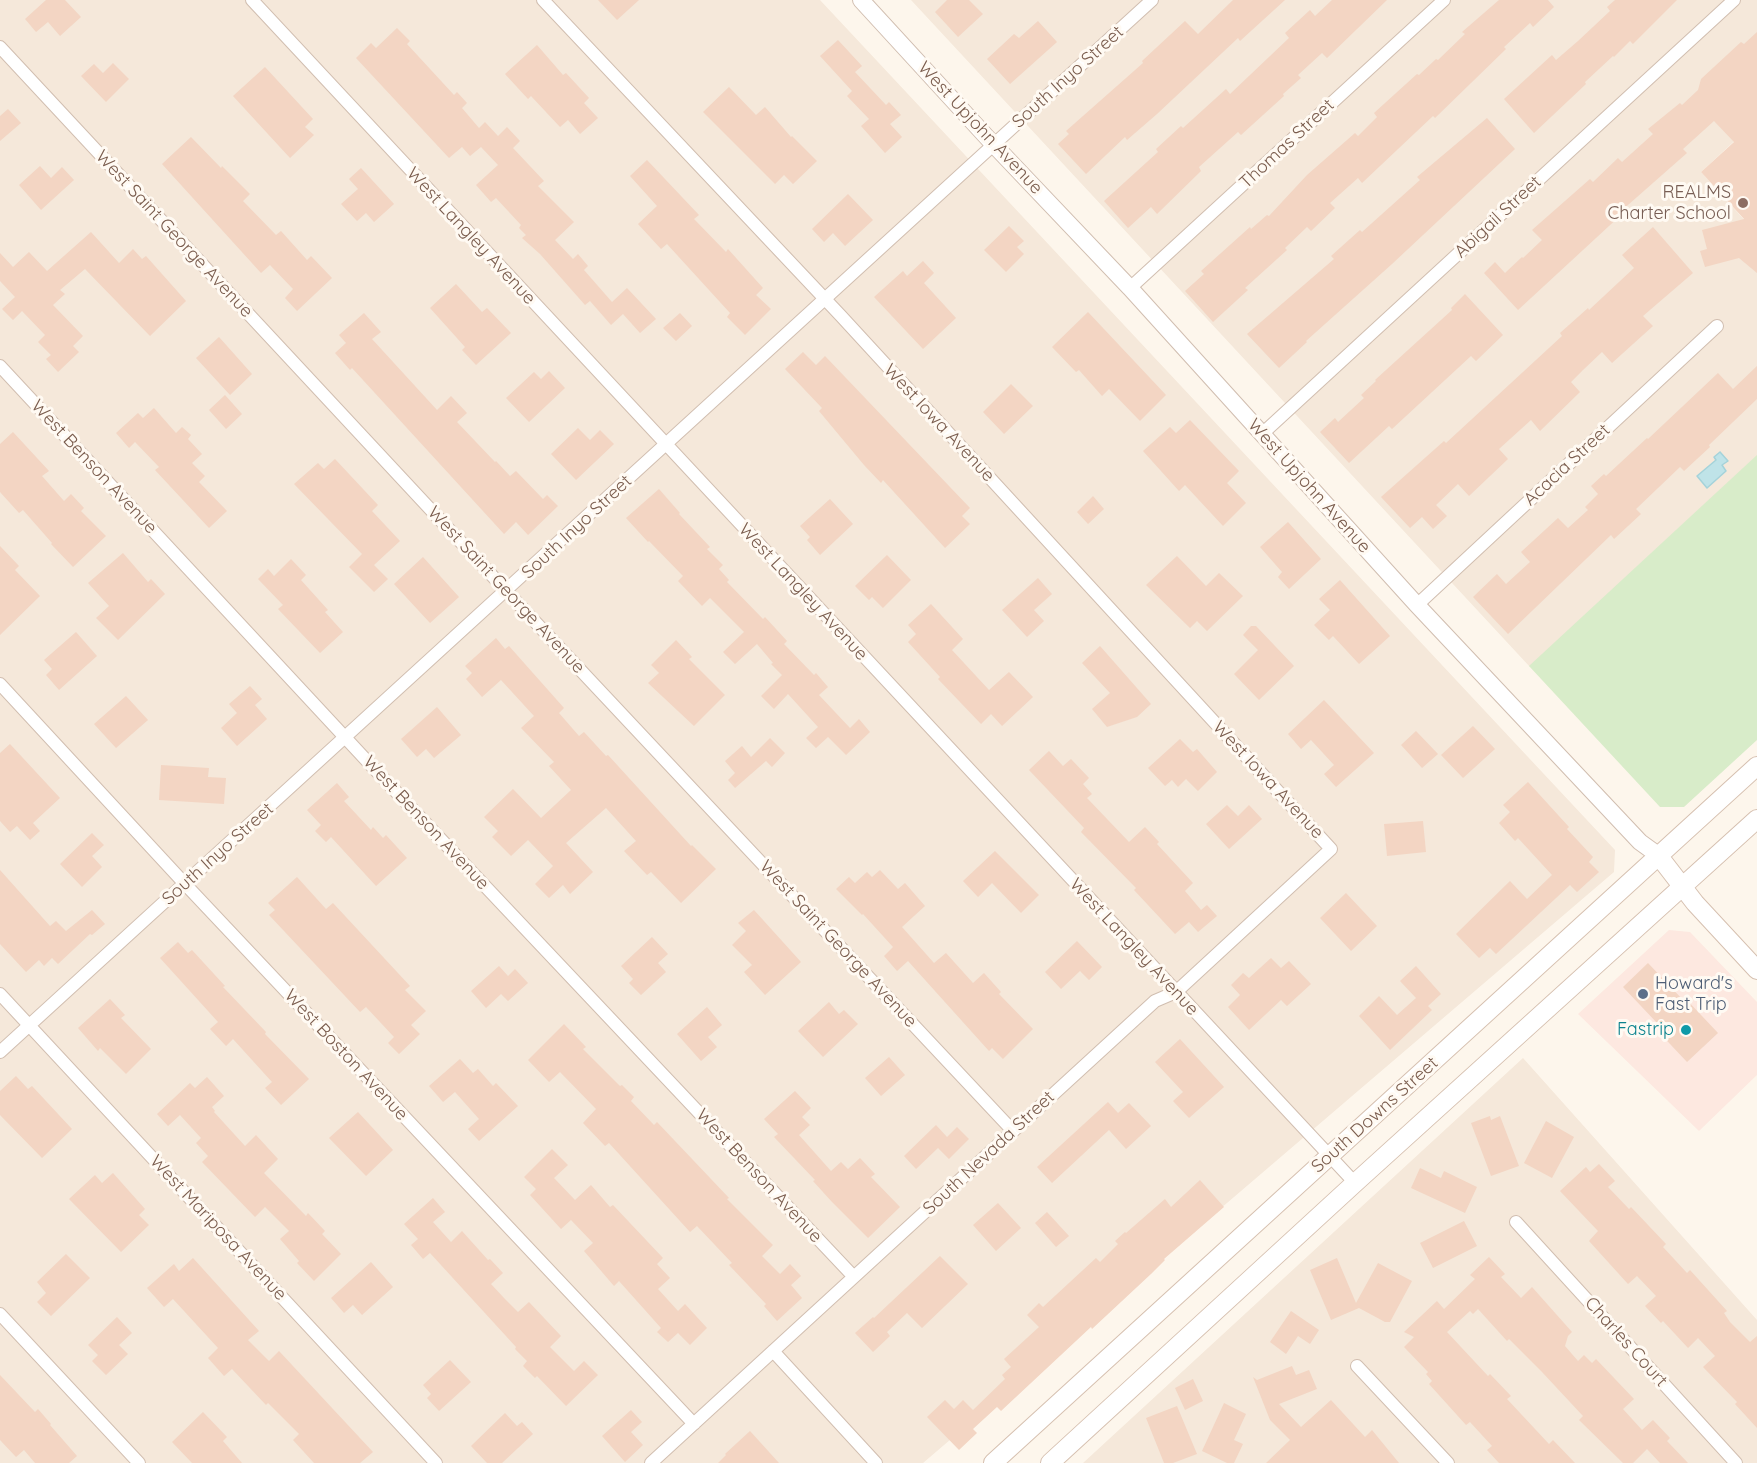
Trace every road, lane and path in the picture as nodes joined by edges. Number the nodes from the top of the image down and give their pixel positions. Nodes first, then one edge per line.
1 (252, 0) edge
2 (543, 0) edge
3 (863, 0) edge
4 (1152, 0) edge
5 (1444, 0) edge
6 (1734, 0) edge
7 (0, 46) edge
8 (994, 145) junction
9 (1130, 288) junction
10 (824, 298) junction
11 (1717, 326) dead end
12 (0, 366) edge
13 (1262, 434) junction
14 (665, 445) junction
15 (507, 591) junction
16 (1417, 605) junction
17 (0, 684) edge
18 (346, 737) junction
19 (1757, 766) edge
20 (1757, 819) edge
21 (1331, 849) joint
22 (1658, 855) junction
23 (185, 884) junction
24 (1683, 887) junction
25 (1757, 970) edge
26 (1176, 992) junction
27 (0, 994) edge
28 (29, 1025) junction
29 (0, 1052) edge
30 (1013, 1131) junction
31 (1331, 1156) junction
32 (1354, 1183) junction
33 (1516, 1222) dead end
34 (854, 1277) junction
35 (0, 1314) edge
36 (773, 1351) junction
37 (1357, 1366) dead end
38 (694, 1424) junction
39 (139, 1463) edge
40 (436, 1463) edge
41 (651, 1463) edge
42 (876, 1463) edge
43 (993, 1463) edge
44 (1050, 1463) edge
45 (1448, 1463) edge
46 (1736, 1463) edge

1 - 14 street, West Langley Avenue
2 - 10 street, West Iowa Avenue
3 - 8 street, West Upjohn Avenue
4 - 8 street, South Inyo Street
5 - 9 street, Thomas Street
6 - 13 street, Abigail Street
7 - 15 street, West Saint George Avenue
8 - 9 street, West Upjohn Avenue
8 - 10 street, South Inyo Street
9 - 13 street, West Upjohn Avenue
10 - 14 street, South Inyo Street
10 - 21 street, West Iowa Avenue
11 - 16 street, Acacia Street
12 - 18 street, West Benson Avenue
13 - 16 street, West Upjohn Avenue
14 - 15 street, South Inyo Street
14 - 26 street, West Langley Avenue
15 - 18 street, South Inyo Street
15 - 30 street, West Saint George Avenue
16 - 22 street, West Upjohn Avenue
17 - 23 street, West Boston Avenue
18 - 23 street, South Inyo Street
18 - 34 street, West Benson Avenue
19 - 22 main road, South Downs Street
20 - 24 main road, South Downs Street
21 - 26 street, South Nevada Street
22 - 24 main road, West Upjohn Avenue
22 - 31 main road, South Downs Street
23 - 28 street, South Inyo Street
23 - 38 street, West Boston Avenue
24 - 25 main road, West Upjohn Avenue
24 - 32 main road, South Downs Street
26 - 30 street, South Nevada Street
26 - 31 street, West Langley Avenue
27 - 28 street, West Mariposa Avenue
28 - 29 street, South Inyo Street
28 - 40 street, West Mariposa Avenue
30 - 34 street, South Nevada Street
31 - 32 street, West Langley Avenue
31 - 43 main road, South Downs Street
32 - 44 main road, South Downs Street
33 - 46 street, Charles Court
34 - 36 street, South Nevada Street
35 - 39 street
36 - 38 street, South Nevada Street
36 - 42 street
37 - 45 street
38 - 41 street, South Nevada Street

